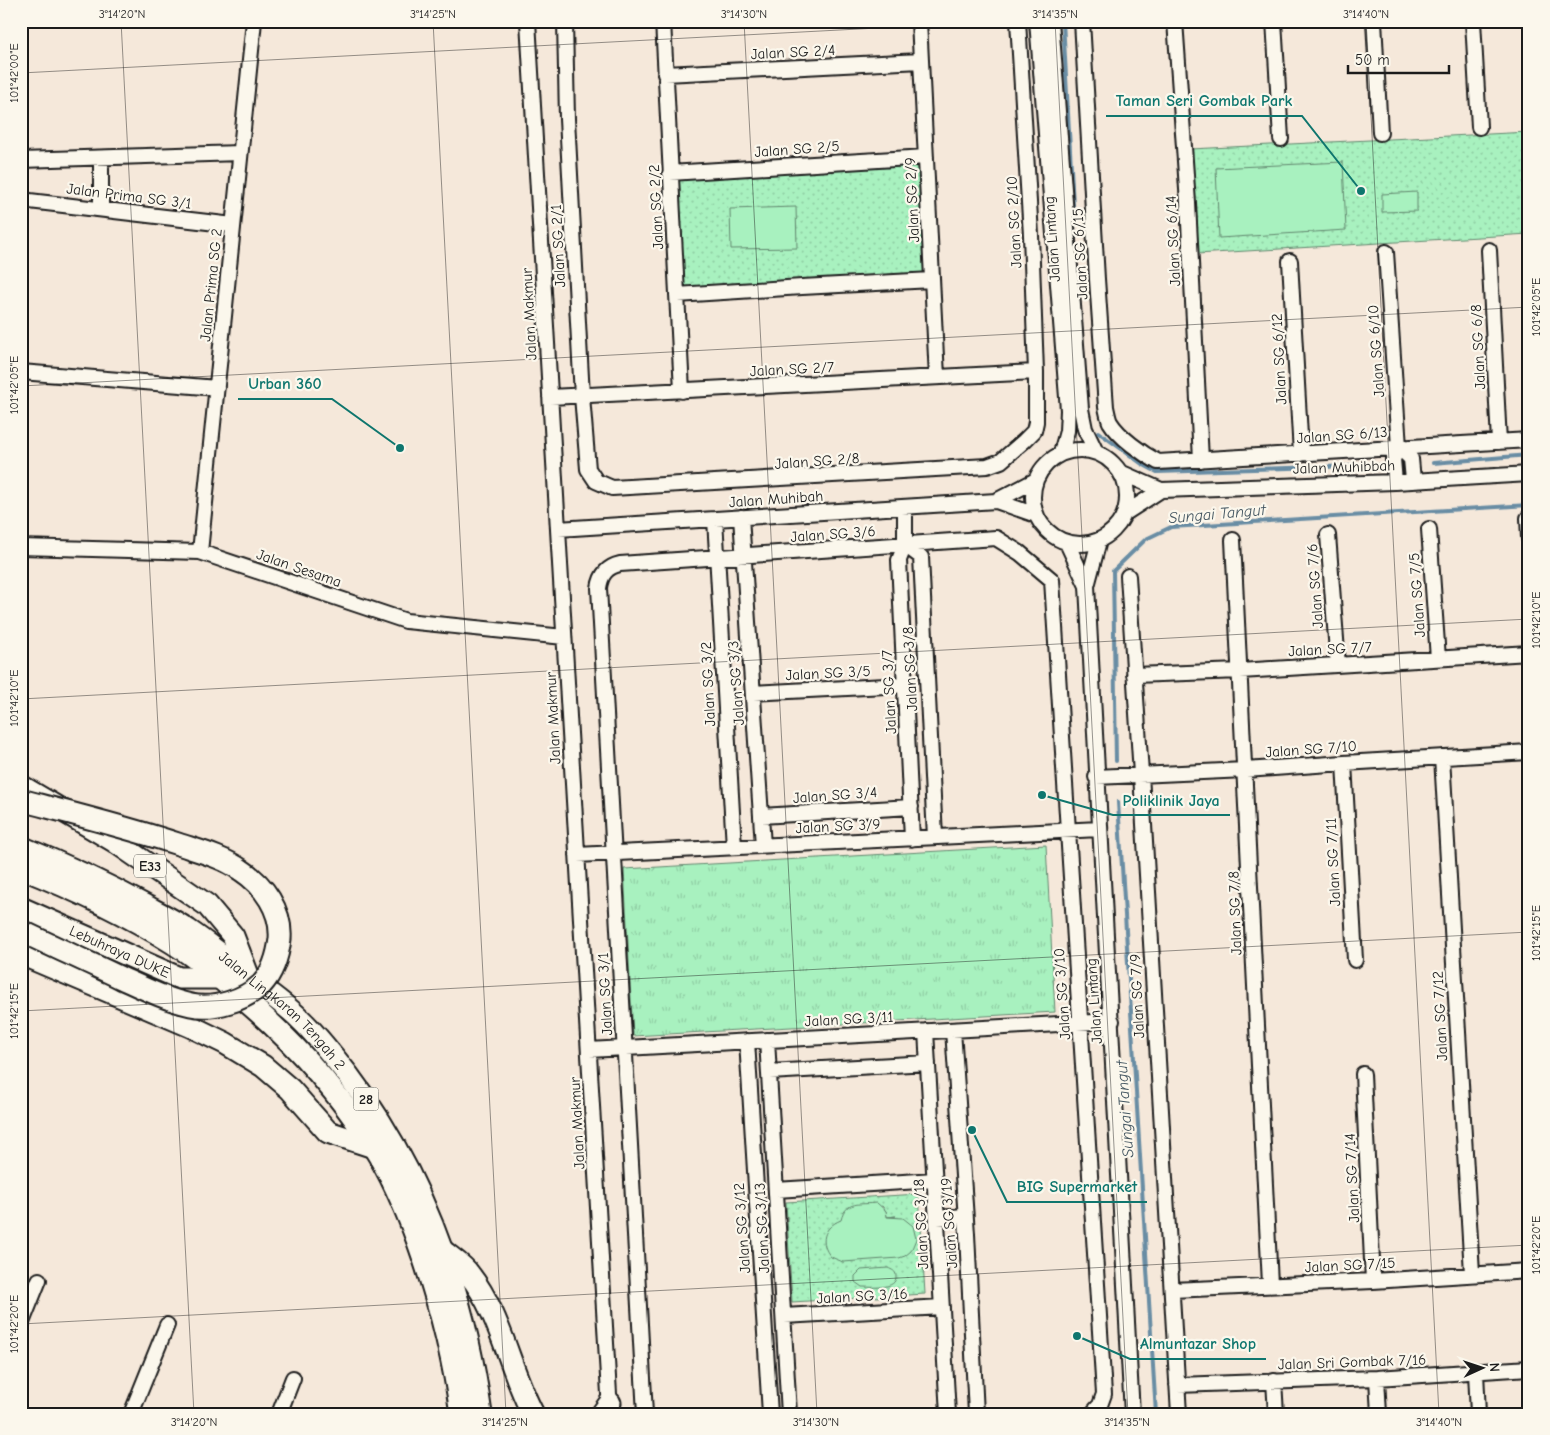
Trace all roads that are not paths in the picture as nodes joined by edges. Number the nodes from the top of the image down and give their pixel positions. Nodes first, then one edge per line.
1 (254, 21) edge
2 (528, 21) edge
3 (565, 21) edge
4 (663, 21) edge
5 (919, 21) edge
6 (1018, 21) edge
7 (1037, 21) edge
8 (1051, 21) edge
9 (1082, 21) edge
10 (1175, 21) edge
11 (1274, 21) edge
12 (1374, 21) edge
13 (1473, 21) edge
14 (921, 61) junction
15 (666, 74) junction
16 (1479, 127) dead end
17 (1380, 133) dead end
18 (1281, 138) dead end
19 (240, 153) junction
20 (926, 157) junction
21 (101, 158) junction
22 (21, 160) edge
23 (670, 174) junction
24 (21, 200) edge
25 (101, 209) junction
26 (233, 225) junction
27 (1489, 250) dead end
28 (1386, 252) dead end
29 (1290, 262) dead end
30 (932, 280) junction
31 (677, 295) junction
32 (21, 372) edge
33 (1036, 372) junction
34 (937, 378) junction
35 (217, 388) junction
36 (682, 391) junction
37 (582, 396) junction
38 (550, 397) junction
39 (1036, 422) joint
40 (1529, 440) edge
41 (1499, 442) junction
42 (1399, 447) junction
43 (1096, 452) junction
44 (1061, 453) junction
45 (1301, 454) junction
46 (1201, 460) junction
47 (1158, 462) joint
48 (588, 469) joint
49 (1120, 472) junction
50 (1529, 474) edge
51 (1036, 480) junction
52 (1413, 480) junction
53 (1395, 482) junction
54 (1161, 490) junction
55 (996, 501) junction
56 (904, 507) junction
57 (1124, 514) junction
58 (1036, 515) junction
59 (741, 517) junction
60 (1528, 518) edge
61 (715, 519) junction
62 (558, 529) junction
63 (1429, 529) dead end
64 (1328, 535) dead end
65 (1529, 538) edge
66 (1099, 540) junction
67 (1233, 540) dead end
68 (1067, 543) junction
69 (905, 545) junction
70 (21, 547) edge
71 (200, 552) junction
72 (743, 557) junction
73 (718, 558) junction
74 (604, 573) joint
75 (1128, 576) dead end
76 (1052, 580) joint
77 (1087, 586) junction
78 (564, 637) junction
79 (1529, 653) edge
80 (1438, 658) junction
81 (1338, 665) junction
82 (1240, 671) junction
83 (1134, 675) junction
84 (905, 685) junction
85 (753, 693) junction
86 (1529, 752) edge
87 (1442, 757) junction
88 (1344, 762) junction
89 (1245, 770) junction
90 (1141, 774) junction
91 (1096, 777) junction
92 (21, 786) edge
93 (21, 800) edge
94 (911, 807) junction
95 (761, 816) junction
96 (1100, 829) junction
97 (1068, 831) junction
98 (935, 837) junction
99 (912, 838) junction
100 (763, 846) junction
101 (21, 847) edge
102 (734, 847) junction
103 (614, 853) junction
104 (577, 855) junction
105 (21, 868) edge
106 (21, 908) edge
107 (156, 923) junction
108 (21, 931) edge
109 (21, 954) edge
110 (1355, 960) dead end
111 (248, 976) junction
112 (220, 978) junction
113 (1112, 1022) junction
114 (1080, 1023) junction
115 (953, 1030) junction
116 (926, 1031) junction
117 (767, 1040) junction
118 (747, 1041) junction
119 (624, 1048) junction
120 (589, 1050) junction
121 (928, 1064) junction
122 (769, 1072) junction
123 (1363, 1074) dead end
124 (374, 1148) junction
125 (935, 1180) junction
126 (776, 1190) junction
127 (964, 1216) junction
128 (937, 1218) junction
129 (778, 1229) junction
130 (759, 1230) junction
131 (442, 1251) junction
132 (1529, 1271) edge
133 (1472, 1273) junction
134 (39, 1280) dead end
135 (1373, 1281) junction
136 (1270, 1284) junction
137 (1172, 1290) junction
138 (942, 1307) junction
139 (784, 1316) junction
140 (168, 1325) dead end
141 (21, 1326) edge
142 (1529, 1368) edge
143 (1476, 1372) junction
144 (293, 1378) dead end
145 (1377, 1378) junction
146 (1274, 1381) junction
147 (1177, 1385) junction
148 (607, 1410) edge
149 (1096, 1410) edge
150 (131, 1414) edge
151 (279, 1414) edge
152 (461, 1414) edge
153 (480, 1414) edge
154 (533, 1414) edge
155 (645, 1414) edge
156 (770, 1414) edge
157 (789, 1414) edge
158 (948, 1414) edge
159 (976, 1414) edge
160 (1132, 1414) edge
161 (1179, 1414) edge
162 (1276, 1414) edge
163 (1379, 1414) edge
164 (1478, 1414) edge

1 - 19 street, Jalan Prima SG 2
2 - 38 street, Jalan Makmur
3 - 37 street, Jalan SG 2/1
4 - 15 street, Jalan SG 2/2
5 - 14 street, Jalan SG 2/9
6 - 33 street, Jalan SG 2/10
7 - 44 street, Jalan Lintang
8 - 43 street, Jalan Lintang
9 - 47 street, Jalan SG 6/15
10 - 46 street, Jalan SG 6/14
11 - 18 street
12 - 17 street
13 - 16 street
14 - 15 street, Jalan SG 2/4
14 - 20 street, Jalan SG 2/9
15 - 23 street, Jalan SG 2/2
19 - 21 street
19 - 26 street, Jalan Prima SG 2
20 - 23 street, Jalan SG 2/5
20 - 30 street, Jalan SG 2/9
21 - 22 street
21 - 25 street
23 - 31 street, Jalan SG 2/2
24 - 25 street, Jalan Prima SG 3/1
25 - 26 street, Jalan Prima SG 3/1
26 - 35 street, Jalan Prima SG 2
27 - 41 street, Jalan SG 6/8
28 - 42 street, Jalan SG 6/10
29 - 45 street, Jalan SG 6/12
30 - 31 street
30 - 34 street, Jalan SG 2/9
31 - 36 street, Jalan SG 2/2
32 - 35 street
33 - 34 street, Jalan SG 2/7
33 - 39 street, Jalan SG 2/10
34 - 36 street, Jalan SG 2/7
35 - 71 street, Jalan Prima SG 2
36 - 37 street, Jalan SG 2/7
37 - 38 street, Jalan SG 2/7
37 - 48 street, Jalan SG 2/1
38 - 62 street, Jalan Makmur
39 - 48 street, Jalan SG 2/8
40 - 41 street, Jalan SG 6/13
41 - 42 street, Jalan SG 6/13
42 - 45 street, Jalan SG 6/13
42 - 52 street, Jalan SG 6/10
42 - 53 street, Jalan SG 6/10
43 - 44 street
43 - 49 street
44 - 51 street
45 - 46 street, Jalan SG 6/13
46 - 47 street, Jalan SG 6/13
49 - 54 street, Jalan Muhibbah
49 - 57 street
50 - 52 street, Jalan Muhibbah
51 - 55 street, Jalan Muhibah
51 - 58 street
52 - 53 street, Jalan Muhibbah
53 - 54 street, Jalan Muhibbah
54 - 57 street
55 - 56 street, Jalan Muhibah
55 - 58 street, Jalan Muhibah
56 - 59 street, Jalan Muhibah
56 - 69 street
57 - 66 street
58 - 68 street
59 - 61 street, Jalan Muhibah
59 - 72 street, Jalan SG 3/3
60 - 65 street
61 - 62 street, Jalan Muhibah
61 - 73 street, Jalan SG 3/2
62 - 78 street, Jalan Makmur
63 - 80 street, Jalan SG 7/5
64 - 81 street, Jalan SG 7/6
66 - 68 street
66 - 77 street, Jalan Lintang
67 - 82 street, Jalan SG 7/8
68 - 77 street, Jalan Lintang
69 - 72 street, Jalan SG 3/6
69 - 76 street, Jalan SG 3/6
69 - 84 street, Jalan SG 3/7
69 - 98 street, Jalan SG 3/8
70 - 71 street, Jalan Sesama
71 - 78 street, Jalan Sesama
72 - 73 street, Jalan SG 3/6
72 - 85 street, Jalan SG 3/3
73 - 74 street, Jalan SG 3/6
73 - 102 street, Jalan SG 3/2
74 - 103 street, Jalan SG 3/1
75 - 83 street, Jalan SG 7/9
76 - 97 street, Jalan SG 3/10
77 - 91 street, Jalan Lintang
78 - 104 street, Jalan Makmur
79 - 80 street, Jalan SG 7/7
80 - 81 street, Jalan SG 7/7
81 - 82 street, Jalan SG 7/7
82 - 83 street, Jalan SG 7/7
82 - 89 street, Jalan SG 7/8
83 - 90 street, Jalan SG 7/9
84 - 85 street, Jalan SG 3/5
84 - 94 street, Jalan SG 3/7
85 - 95 street, Jalan SG 3/3
86 - 87 street, Jalan SG 7/10
87 - 88 street, Jalan SG 7/10
87 - 133 street, Jalan SG 7/12
88 - 89 street, Jalan SG 7/10
88 - 110 street, Jalan SG 7/11
89 - 90 street, Jalan SG 7/10
89 - 136 street, Jalan SG 7/8
90 - 91 street, Jalan SG 7/10
90 - 137 street, Jalan SG 7/9
91 - 96 street, Jalan Lintang
92 - 111 highway, E33
93 - 108 highway, bridge
94 - 95 street, Jalan SG 3/4
94 - 99 street, Jalan SG 3/7
95 - 100 street, Jalan SG 3/3
96 - 97 street, Jalan SG 3/9
96 - 113 street, Jalan Lintang
97 - 98 street, Jalan SG 3/9
97 - 114 street, Jalan SG 3/10
98 - 99 street, Jalan SG 3/9
99 - 100 street, Jalan SG 3/9
100 - 102 street, Jalan SG 3/9
101 - 107 highway, Jalan Lingkaran Tengah 2 / 28
102 - 103 street, Jalan SG 3/9
103 - 104 street, Jalan SG 3/9
103 - 119 street, Jalan SG 3/1
104 - 120 street, Jalan Makmur
105 - 107 highway, Jalan Lingkaran Tengah 2 / 28
106 - 112 highway, Lebuhraya DUKE
107 - 111 highway, Jalan Lingkaran Tengah 2 / 28
107 - 112 highway, Jalan Lingkaran Tengah 2 / 28
109 - 124 highway
111 - 131 highway, Jalan Lingkaran Tengah 2 / 28
112 - 124 highway, Jalan Lingkaran Tengah 2 / 28
113 - 114 street, Jalan SG 3/11
113 - 160 street, Jalan Lintang
114 - 115 street, Jalan SG 3/11
114 - 149 street, Jalan SG 3/10
115 - 116 street, Jalan SG 3/11
115 - 127 street, Jalan SG 3/19
116 - 117 street, Jalan SG 3/11
116 - 121 street, Jalan SG 3/18
117 - 118 street, Jalan SG 3/11
117 - 122 street, Jalan SG 3/13
118 - 119 street, Jalan SG 3/11
118 - 130 street, Jalan SG 3/12
119 - 120 street, Jalan SG 3/11
119 - 155 street, Jalan SG 3/1
120 - 148 street, Jalan Makmur
121 - 122 street
121 - 125 street, Jalan SG 3/18
122 - 126 street, Jalan SG 3/13
123 - 135 street, Jalan SG 7/14
124 - 152 highway, Jalan Lingkaran Tengah 2 / 28
125 - 126 street
125 - 128 street, Jalan SG 3/18
126 - 129 street, Jalan SG 3/13
127 - 128 street
127 - 159 street, Jalan SG 3/19
128 - 138 street, Jalan SG 3/18
129 - 130 street
129 - 139 street, Jalan SG 3/13
130 - 156 street, Jalan SG 3/12
131 - 153 highway, Jalan Lingkaran Tengah 2 / 28
131 - 154 highway
132 - 133 street, Jalan SG 7/15
133 - 135 street, Jalan SG 7/15
134 - 141 street
135 - 136 street, Jalan SG 7/15
136 - 137 street, Jalan SG 7/15
137 - 147 street, Jalan SG 7/9
138 - 139 street, Jalan SG 3/16
138 - 158 street, Jalan SG 3/18
139 - 157 street, Jalan SG 3/13
140 - 150 street
142 - 143 street, Jalan Sri Gombak 7/16
143 - 145 street, Jalan Sri Gombak 7/16
143 - 164 street
144 - 151 street
145 - 146 street, Jalan Sri Gombak 7/16
145 - 163 street
146 - 147 street, Jalan Sri Gombak 7/16
146 - 162 street
147 - 161 street, Jalan SG 7/9

